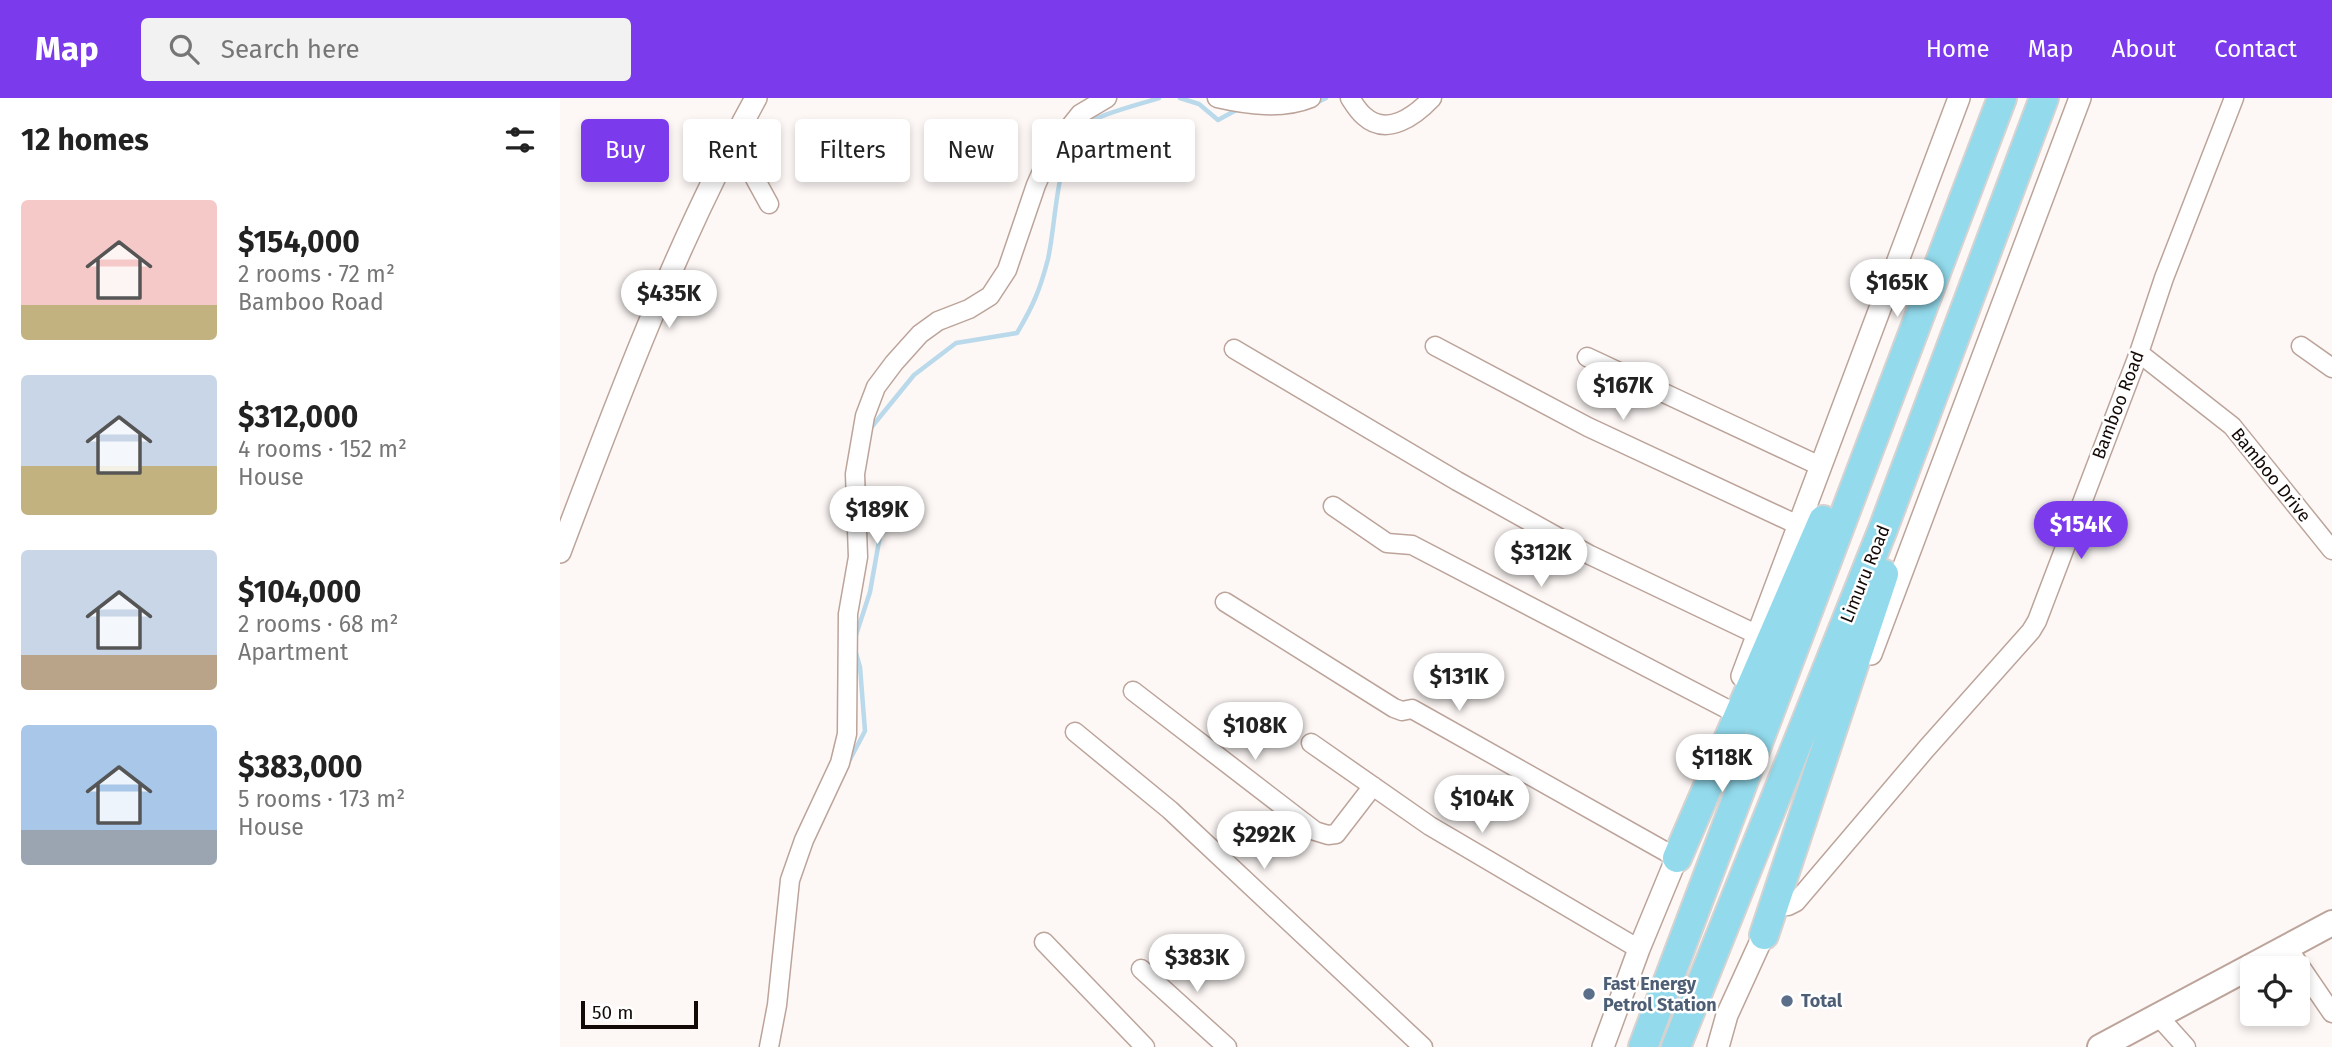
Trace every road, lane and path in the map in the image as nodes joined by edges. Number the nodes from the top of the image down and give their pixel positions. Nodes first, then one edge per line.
1 (756, 98) edge
2 (1107, 98) edge
3 (1217, 98) edge
4 (1311, 98) edge
5 (1350, 98) edge
6 (1432, 98) edge
7 (1959, 98) edge
8 (2002, 98) edge
9 (2044, 98) edge
10 (2080, 98) edge
11 (2234, 98) edge
12 (744, 119) edge
13 (1976, 166) junction
14 (2018, 170) junction
15 (712, 182) edge
16 (757, 182) edge
17 (769, 204) dead end
18 (1435, 346) dead end
19 (2301, 346) dead end
20 (1234, 349) dead end
21 (2139, 353) junction
22 (1587, 357) dead end
23 (2332, 368) edge
24 (1820, 467) junction
25 (1333, 506) dead end
26 (1798, 525) junction
27 (2332, 550) edge
28 (560, 552) edge
29 (1225, 602) dead end
30 (1758, 635) junction
31 (1133, 691) dead end
32 (1729, 710) junction
33 (1075, 732) dead end
34 (1311, 743) dead end
35 (1374, 786) junction
36 (1677, 858) junction
37 (1775, 906) junction
38 (2332, 923) edge
39 (1764, 935) junction
40 (1044, 942) dead end
41 (2287, 947) junction
42 (1639, 949) junction
43 (1141, 969) dead end
44 (2332, 1013) edge
45 (2159, 1017) junction
46 (1643, 1046) edge
47 (769, 1047) edge
48 (1145, 1047) edge
49 (1227, 1047) edge
50 (1423, 1047) edge
51 (1603, 1047) edge
52 (1676, 1047) edge
53 (1718, 1047) edge
54 (2100, 1047) edge
55 (2186, 1047) edge

1 - 12 street
2 - 47 street
3 - 4 street
5 - 6 street
7 - 24 street
8 - 13 highway
9 - 14 highway, Limuru Road
10 - 37 street
11 - 21 street, Bamboo Road
13 - 36 highway
13 - 46 highway
14 - 39 highway
14 - 52 highway, Limuru Road
15 - 28 street
16 - 17 street
18 - 26 street
19 - 23 street
20 - 30 street
21 - 27 street, Bamboo Drive
21 - 37 street, Bamboo Road
22 - 24 street
24 - 26 street
25 - 32 street
26 - 30 street
29 - 36 street
30 - 32 street
31 - 35 street
32 - 36 street
33 - 50 street
34 - 35 street
35 - 42 street
36 - 42 street
37 - 39 street
38 - 41 main road
39 - 53 street
40 - 48 street
41 - 44 street
41 - 45 main road
42 - 51 street
43 - 49 street
45 - 54 main road
45 - 55 street

